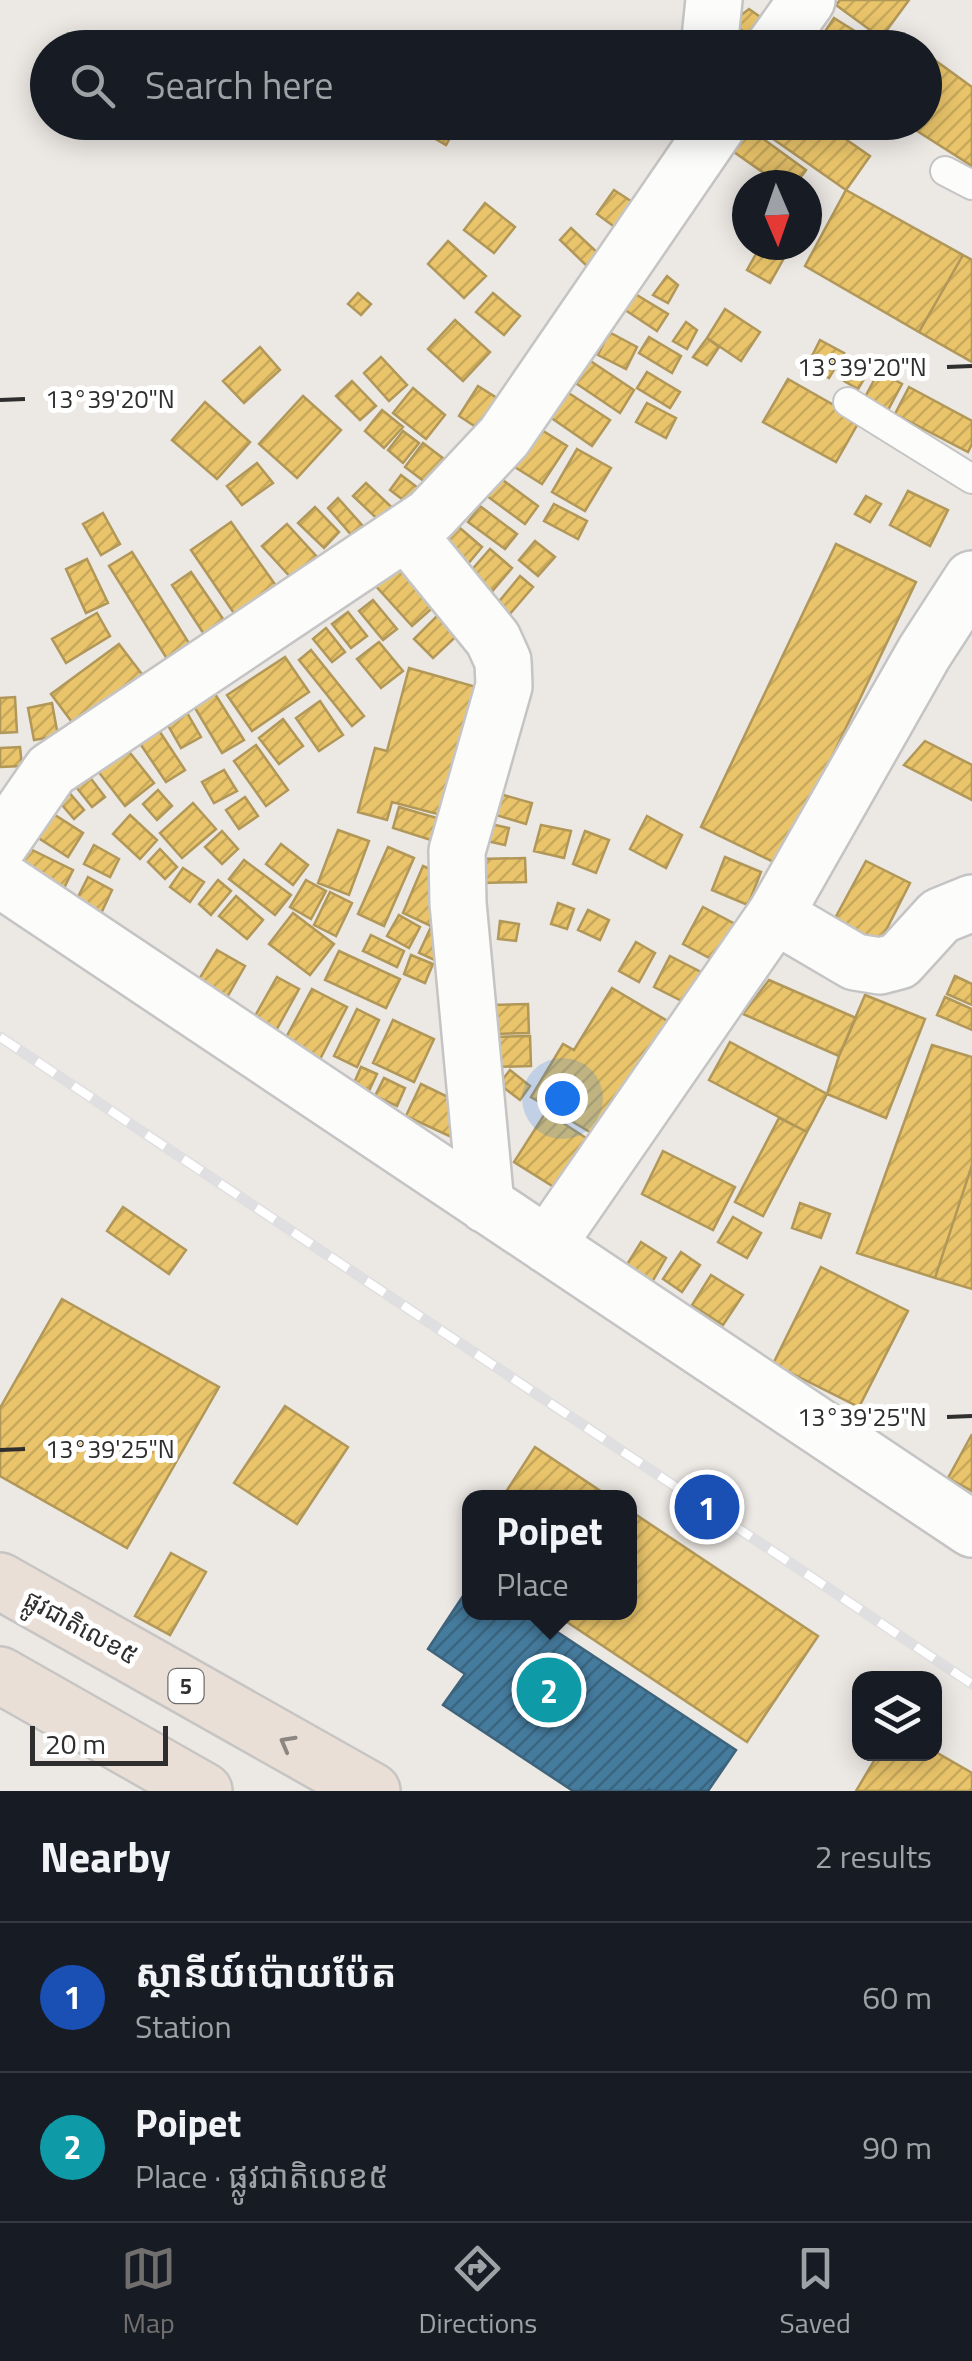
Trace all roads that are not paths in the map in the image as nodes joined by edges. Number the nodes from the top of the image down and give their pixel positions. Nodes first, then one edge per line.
1 (714, 0) edge
2 (806, 0) edge
3 (711, 30) edge
4 (785, 30) edge
5 (708, 140) edge
6 (945, 171) dead end
7 (972, 185) edge
8 (848, 402) dead end
9 (972, 480) edge
10 (406, 532) junction
11 (972, 579) edge
12 (0, 844) edge
13 (0, 879) edge
14 (972, 903) edge
15 (776, 915) junction
16 (486, 1205) junction
17 (547, 1245) junction
18 (972, 1529) edge
19 (0, 1581) edge
20 (0, 1675) edge
21 (204, 1791) edge
22 (372, 1791) edge

1 - 3 street
2 - 4 street
5 - 10 street
6 - 7 lane
8 - 9 lane
10 - 12 street
10 - 16 street
11 - 15 street
13 - 16 street
14 - 15 street
15 - 17 street
16 - 17 street
17 - 18 street
22 -> 19 highway, ផ្លូវជាតិលេខ៥ / 5
20 - 21 highway

